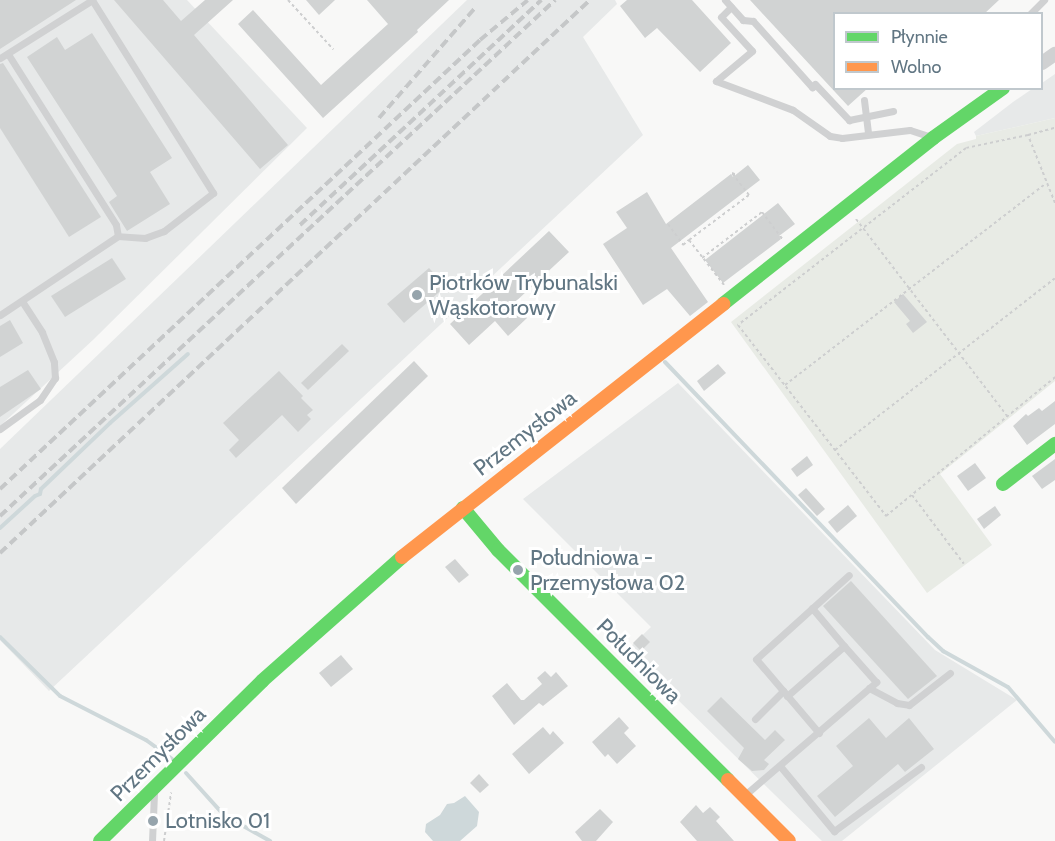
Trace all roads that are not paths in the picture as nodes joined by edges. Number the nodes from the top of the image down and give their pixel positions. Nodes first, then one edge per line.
1 (724, 0) edge
2 (1044, 0) edge
3 (731, 7) junction
4 (1032, 12) edge
5 (8, 54) junction
6 (0, 58) edge
7 (1000, 90) edge
8 (864, 100) dead end
9 (893, 111) dead end
10 (866, 117) junction
11 (868, 134) junction
12 (933, 138) junction
13 (118, 236) junction
14 (22, 301) junction
15 (0, 315) edge
16 (0, 429) edge
17 (1055, 444) edge
18 (1004, 484) dead end
19 (463, 508) junction
20 (849, 575) dead end
21 (812, 608) junction
22 (844, 646) junction
23 (950, 673) dead end
24 (870, 688) junction
25 (785, 693) junction
26 (755, 719) dead end
27 (819, 733) junction
28 (780, 766) junction
29 (921, 766) dead end
30 (154, 788) junction
31 (744, 796) junction
32 (100, 841) edge
33 (152, 841) edge
34 (789, 841) edge

1 - 3 lane
2 - 4 lane
3 - 10 lane
3 - 11 lane
5 - 6 lane
5 - 13 lane
5 - 13 lane
7 - 12 street, Przemysłowa
8 - 10 lane
9 - 10 lane
10 - 11 lane
11 - 12 lane
12 - 19 street, Przemysłowa
13 - 14 lane
14 - 15 lane
14 - 16 lane
17 - 18 street
19 - 30 street, Przemysłowa
19 - 31 street, Południowa
20 - 21 lane
21 - 22 lane
21 - 25 lane
22 - 24 lane
22 - 25 lane
23 - 24 lane
24 - 27 lane
25 - 26 lane
25 - 27 lane
27 - 28 lane
28 - 29 lane
28 - 31 lane
30 - 32 street, Przemysłowa
30 - 33 lane
31 - 34 street, Południowa

